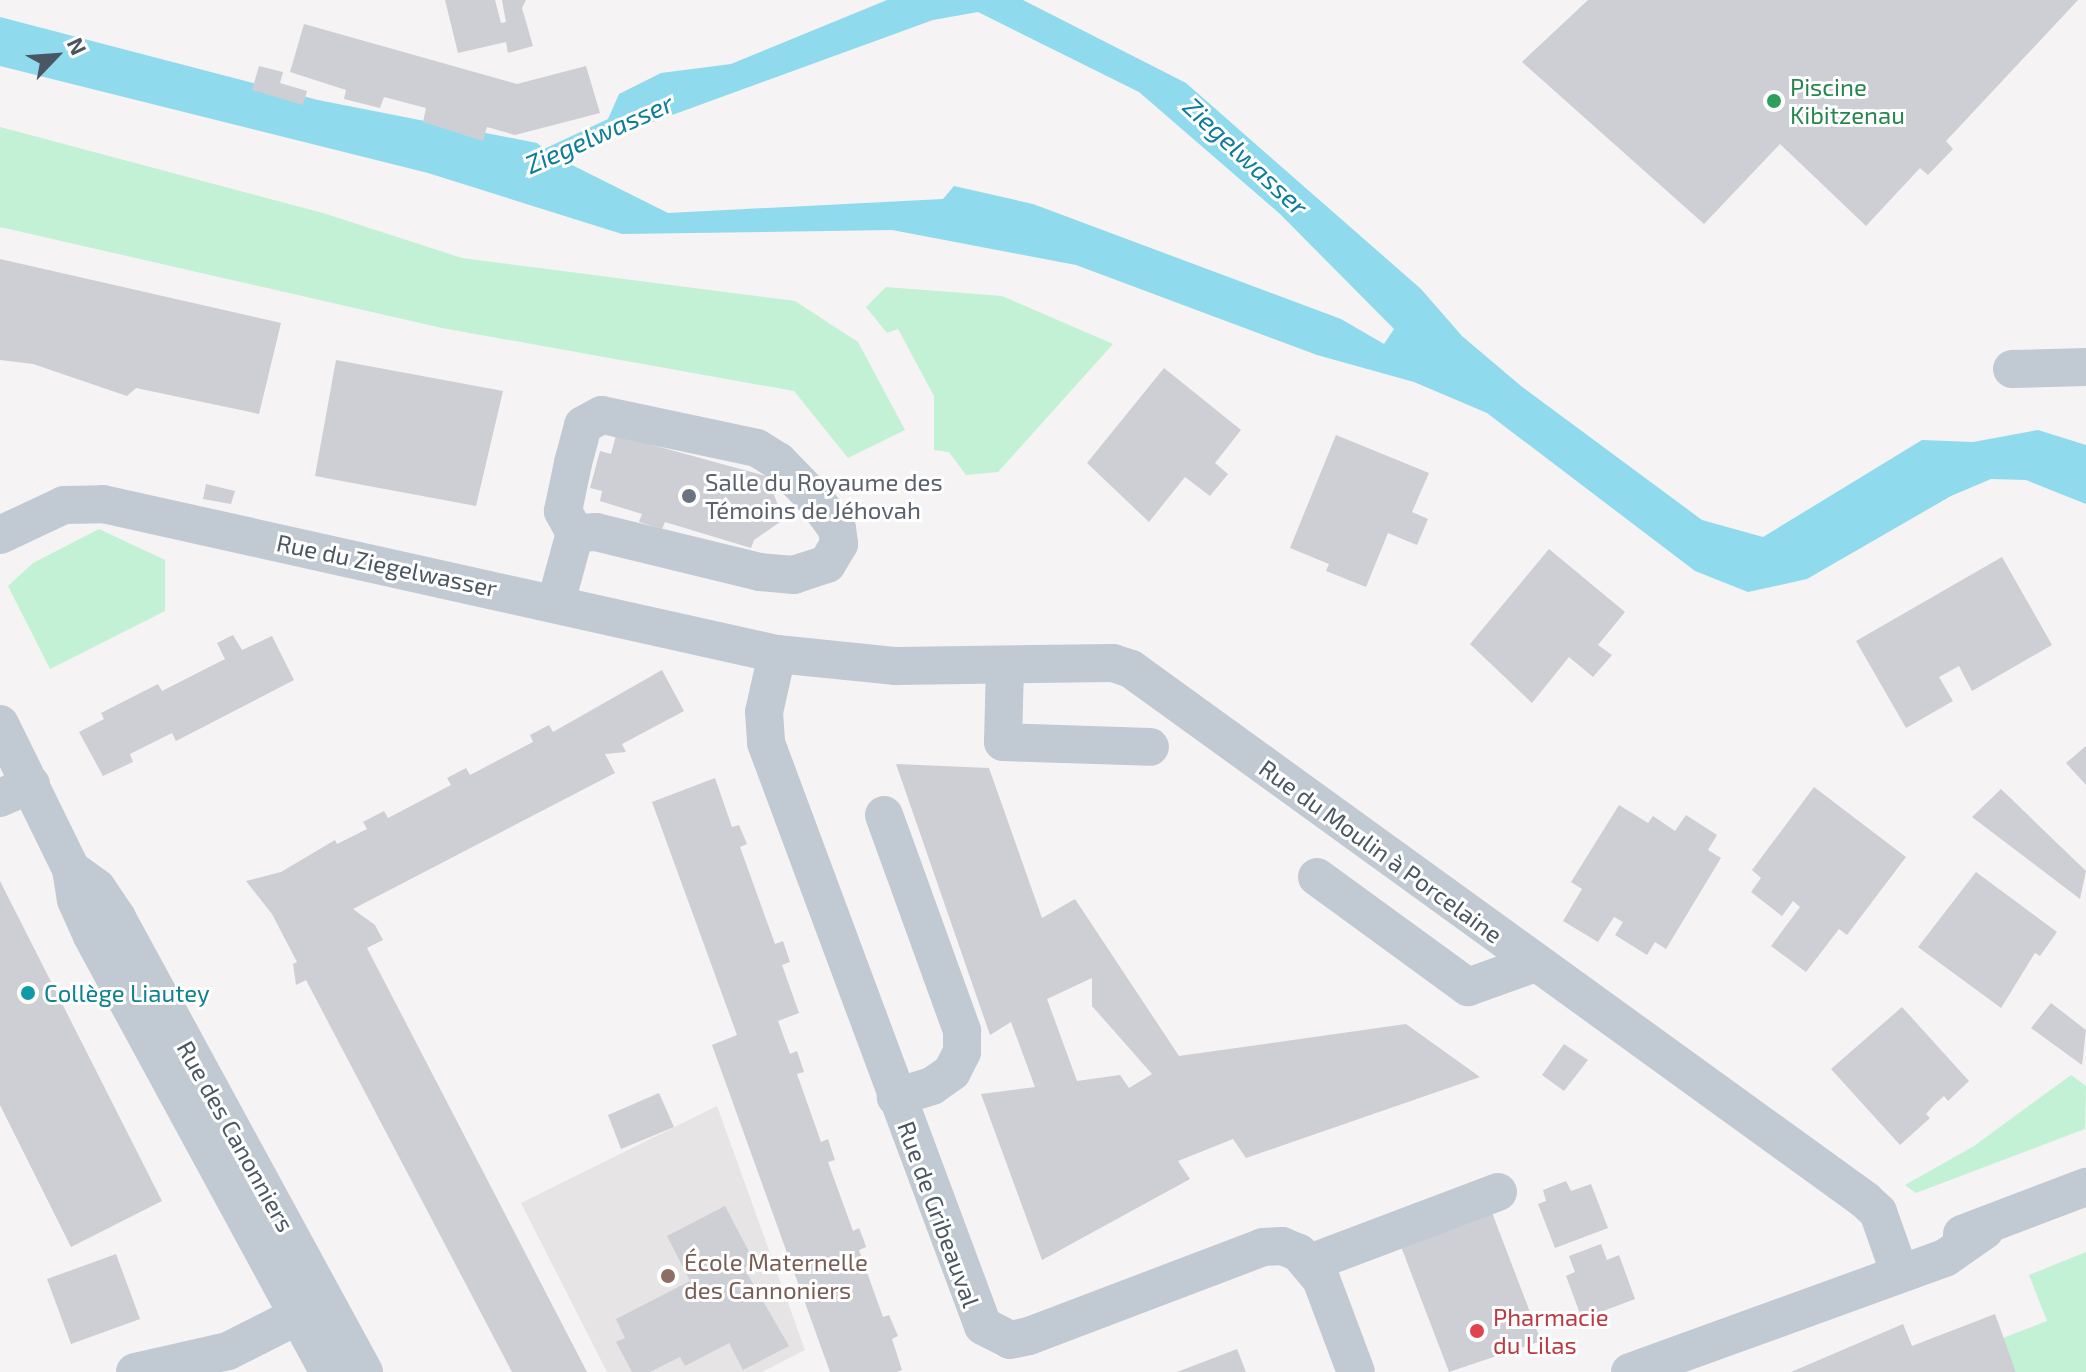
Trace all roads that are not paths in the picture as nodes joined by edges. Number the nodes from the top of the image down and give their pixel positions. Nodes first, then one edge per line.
1 (2086, 367) edge
2 (2012, 369) dead end
3 (575, 533) junction
4 (0, 535) edge
5 (556, 602) junction
6 (777, 654) junction
7 (1005, 666) junction
8 (0, 724) edge
9 (1150, 747) dead end
10 (15, 791) edge
11 (884, 815) dead end
12 (1317, 877) dead end
13 (1535, 963) junction
14 (896, 1097) junction
15 (2084, 1190) edge
16 (1498, 1192) dead end
17 (1985, 1230) junction
18 (1895, 1260) junction
19 (1310, 1263) junction
20 (312, 1309) junction
21 (1793, 1314) junction
22 (135, 1372) edge
23 (329, 1372) edge
24 (364, 1372) edge
25 (1356, 1372) edge
26 (1630, 1372) edge

1 - 2 street
3 - 3 street
3 - 5 street
4 - 5 street, Rue du Ziegelwasser
5 - 6 street, Rue du Ziegelwasser
6 - 7 street, Rue du Moulin à Porcelaine
6 - 14 street, Rue de Gribeauval
7 - 9 street
7 - 13 street, Rue du Moulin à Porcelaine
8 - 10 street, Rue des Canonniers
10 - 20 street, Rue des Canonniers
11 - 14 street
12 - 13 street
13 - 18 street, Rue du Moulin à Porcelaine
14 - 19 street, Rue de Gribeauval
15 - 17 street
16 - 19 street
17 - 18 street
17 - 21 street
18 - 21 street
19 - 25 street
20 - 22 street
20 - 23 street, Rue des Canonniers
20 - 24 street, Rue des Canonniers
21 - 26 street

